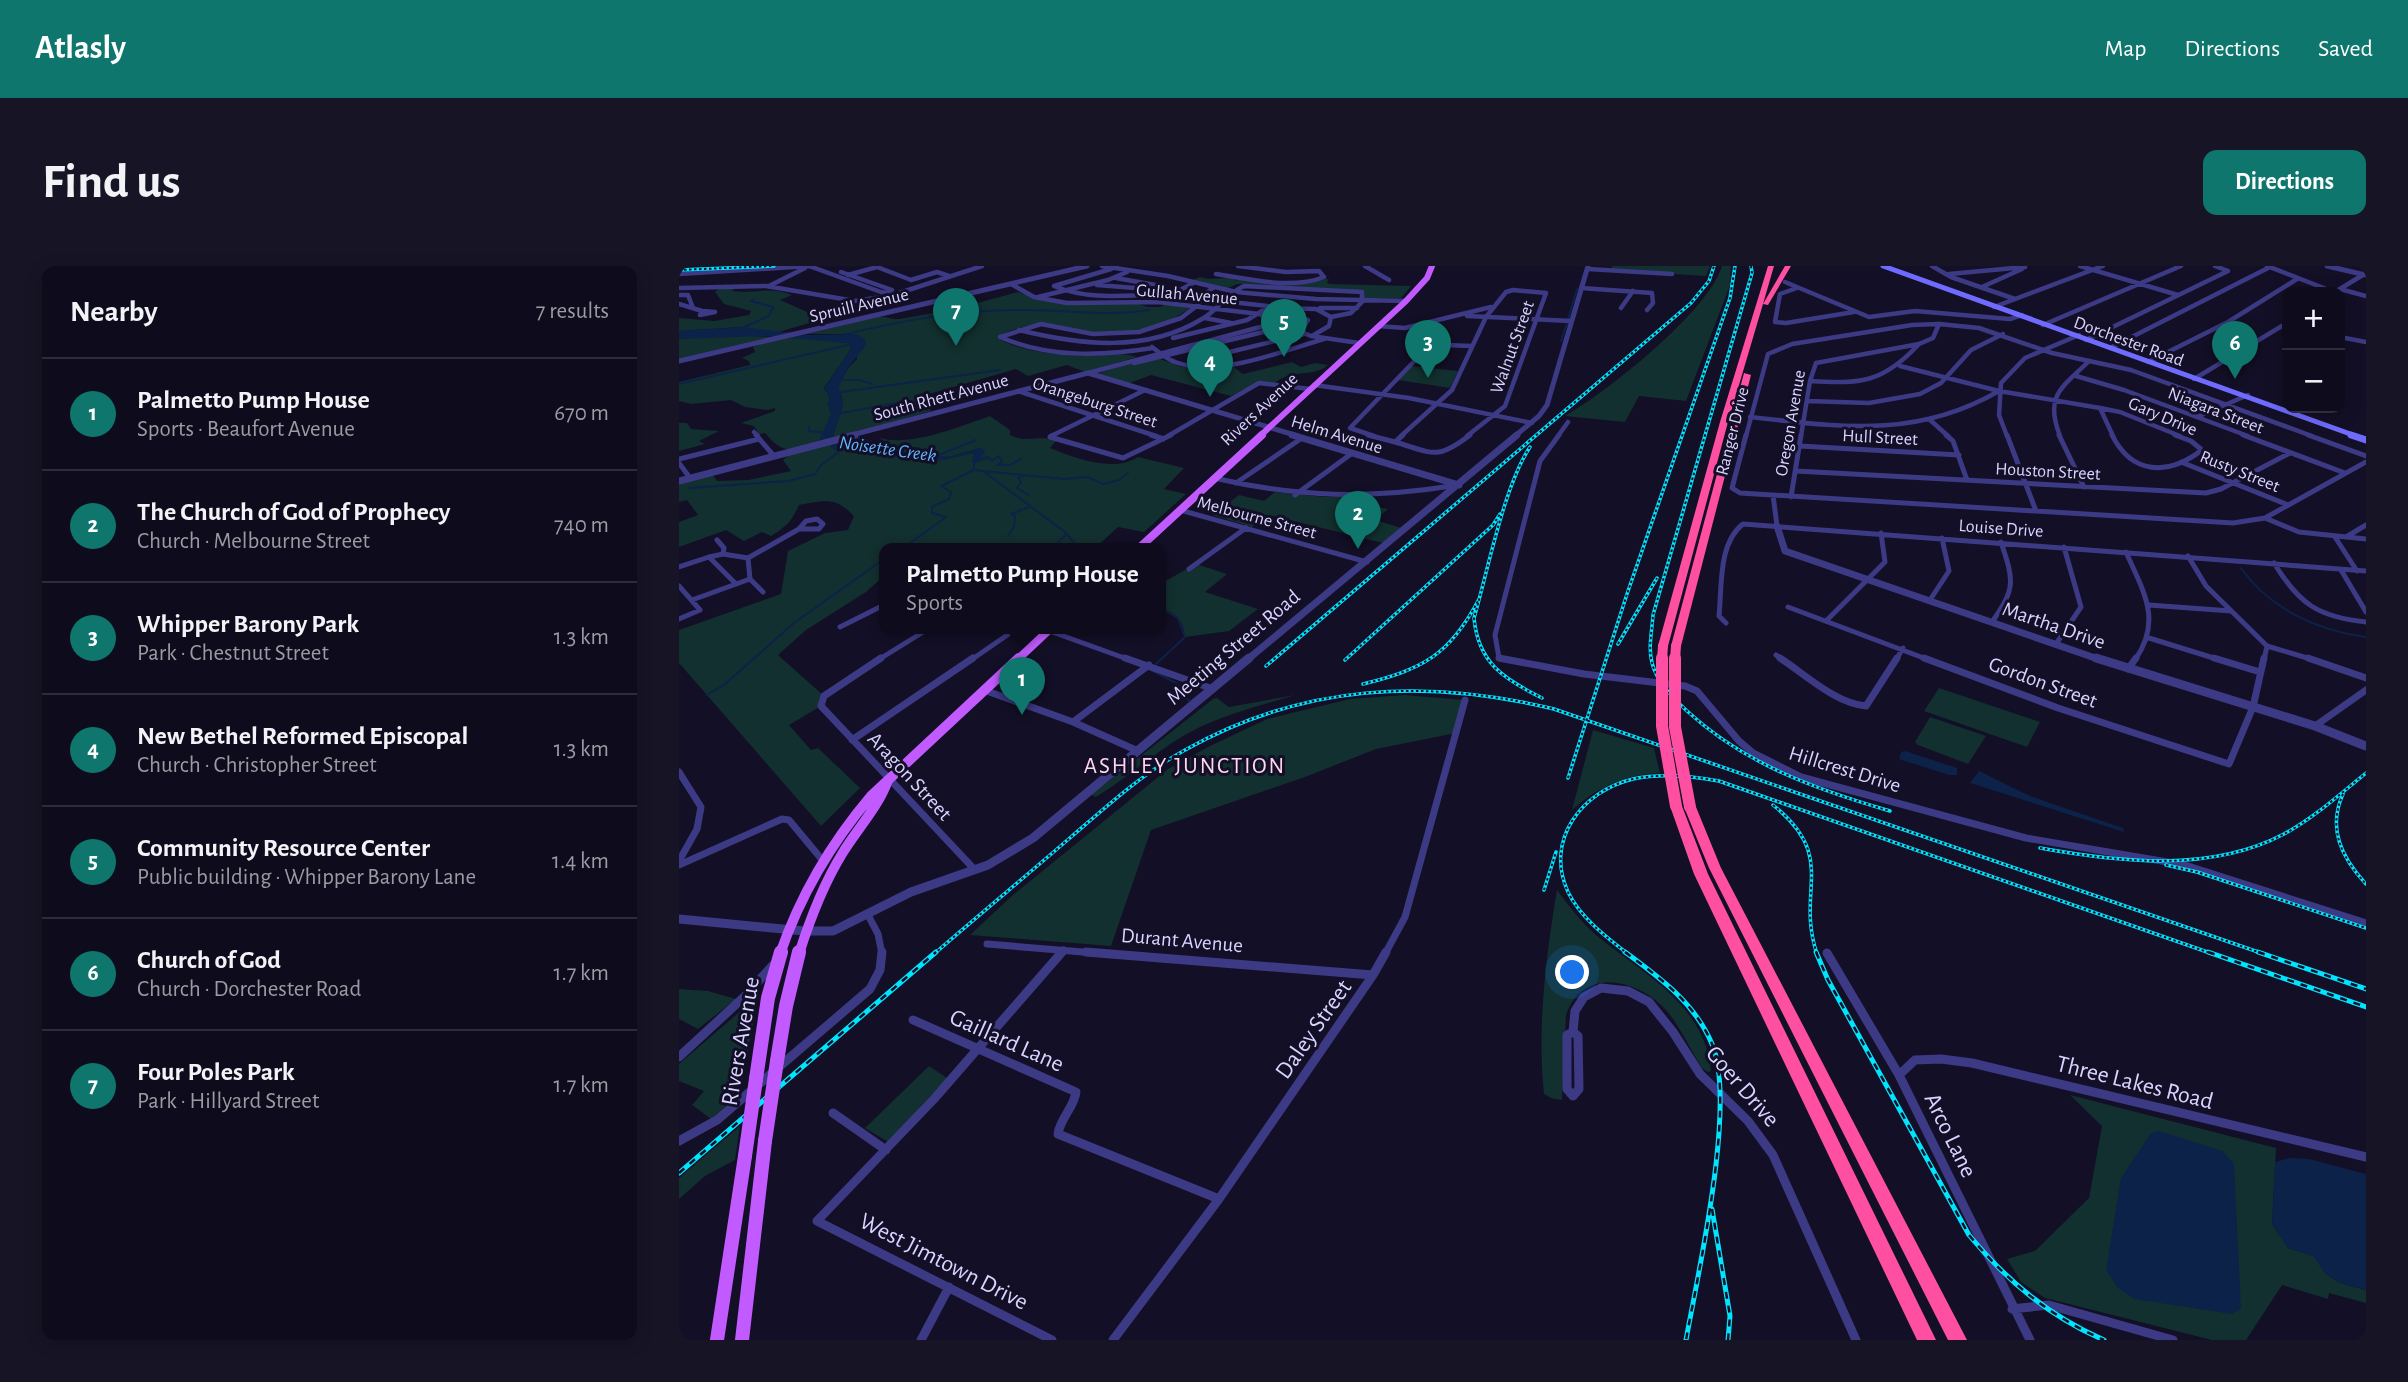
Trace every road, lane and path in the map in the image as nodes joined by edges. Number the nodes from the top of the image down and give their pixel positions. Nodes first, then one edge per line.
1 (809, 266) edge
2 (982, 266) edge
3 (1087, 266) edge
4 (1102, 266) edge
5 (1238, 266) edge
6 (1365, 266) edge
7 (1432, 266) edge
8 (1764, 266) edge
9 (1771, 266) edge
10 (1778, 266) edge
11 (1788, 266) edge
12 (1883, 266) edge
13 (1891, 266) edge
14 (1932, 266) edge
15 (2026, 266) edge
16 (2080, 266) edge
17 (2103, 266) edge
18 (2181, 266) edge
19 (2215, 266) edge
20 (2327, 266) edge
21 (877, 267) edge
22 (1252, 267) edge
23 (1588, 267) edge
24 (2269, 267) edge
25 (1112, 269) junction
26 (2092, 270) junction
27 (1130, 271) junction
28 (841, 272) dead end
29 (679, 274) edge
30 (1216, 274) dead end
31 (1672, 274) dead end
32 (1945, 274) junction
33 (2365, 274) edge
34 (848, 275) junction
35 (950, 276) junction
36 (1163, 276) junction
37 (1240, 277) junction
38 (1115, 278) junction
39 (2298, 279) junction
40 (1389, 280) dead end
41 (1146, 282) junction
42 (1785, 282) dead end
43 (1193, 283) junction
44 (1011, 284) junction
45 (1094, 284) junction
46 (1763, 284) junction
47 (2140, 284) junction
48 (769, 286) junction
49 (691, 287) junction
50 (2320, 287) edge
51 (2343, 287) edge
52 (679, 288) edge
53 (1135, 288) junction
54 (1213, 288) junction
55 (1581, 288) junction
56 (1798, 288) junction
57 (1982, 288) junction
58 (1306, 289) junction
59 (1602, 289) junction
60 (2345, 290) edge
61 (1063, 291) junction
62 (1633, 291) junction
63 (894, 292) junction
64 (1230, 292) junction
65 (1151, 293) junction
66 (1172, 294) junction
67 (682, 295) edge
68 (1127, 295) junction
69 (2178, 295) junction
70 (2366, 296) edge
71 (1297, 297) junction
72 (1037, 298) junction
73 (1310, 298) junction
74 (1604, 298) dead end
75 (1362, 299) junction
76 (2015, 300) junction
77 (864, 301) junction
78 (1222, 301) junction
79 (1406, 301) junction
80 (1123, 302) junction
81 (1162, 302) junction
82 (1766, 304) junction
83 (681, 305) edge
84 (692, 305) junction
85 (1491, 306) junction
86 (868, 307) dead end
87 (1196, 307) junction
88 (1302, 307) junction
89 (1996, 307) junction
90 (1277, 308) junction
91 (1357, 308) junction
92 (1621, 308) dead end
93 (1316, 309) junction
94 (1216, 310) junction
95 (1647, 310) dead end
96 (702, 311) dead end
97 (1856, 312) junction
98 (1256, 314) junction
99 (1294, 315) junction
100 (1459, 316) junction
101 (2021, 316) junction
102 (1331, 317) junction
103 (1486, 317) junction
104 (1205, 318) junction
105 (1273, 318) junction
106 (1537, 320) junction
107 (1280, 321) junction
108 (1571, 321) junction
109 (1174, 322) junction
110 (1231, 324) junction
111 (1939, 324) junction
112 (2045, 324) junction
113 (1192, 325) junction
114 (1287, 326) junction
115 (1378, 326) junction
116 (2282, 326) edge
117 (1019, 330) junction
118 (1206, 330) junction
119 (1294, 330) junction
120 (1139, 332) junction
121 (1084, 333) junction
122 (1304, 334) junction
123 (2003, 334) junction
124 (1220, 336) junction
125 (1311, 336) junction
126 (2077, 336) junction
127 (1170, 337) junction
128 (2345, 338) edge
129 (1324, 339) junction
130 (2087, 339) junction
131 (1144, 340) junction
132 (1228, 341) junction
133 (1070, 342) junction
134 (2366, 342) edge
135 (1359, 343) junction
136 (1920, 344) junction
137 (1182, 346) junction
138 (1472, 346) junction
139 (1153, 348) junction
140 (2111, 348) junction
141 (2041, 349) junction
142 (1193, 350) junction
143 (1240, 350) junction
144 (1055, 351) junction
145 (1159, 352) junction
146 (1166, 357) junction
147 (1252, 358) junction
148 (679, 361) edge
149 (2089, 362) junction
150 (2150, 362) junction
151 (1119, 365) junction
152 (1900, 366) junction
153 (1088, 373) junction
154 (2075, 376) junction
155 (1946, 378) junction
156 (2195, 378) junction
157 (1809, 381) junction
158 (1312, 387) junction
159 (1018, 391) junction
160 (1143, 391) junction
161 (1999, 391) junction
162 (1380, 394) junction
163 (2246, 396) junction
164 (2053, 400) junction
165 (1807, 401) junction
166 (1437, 404) junction
167 (2226, 405) junction
168 (2099, 407) junction
169 (1209, 410) junction
170 (1496, 415) junction
171 (1094, 416) junction
172 (1750, 417) junction
173 (2197, 417) junction
174 (1929, 419) junction
175 (1567, 422) dead end
176 (1532, 423) junction
177 (1804, 423) junction
178 (1267, 428) junction
179 (754, 432) dead end
180 (1302, 438) junction
181 (759, 439) junction
182 (1164, 439) junction
183 (2366, 439) edge
184 (1394, 443) junction
185 (1800, 446) junction
186 (2290, 453) junction
187 (1351, 454) junction
188 (774, 456) junction
189 (1959, 456) junction
190 (2366, 456) edge
191 (679, 461) edge
192 (2181, 462) junction
193 (2366, 462) edge
194 (1796, 471) junction
195 (2345, 473) junction
196 (690, 478) junction
197 (1214, 478) junction
198 (1967, 480) junction
199 (679, 481) edge
200 (1235, 483) junction
201 (2232, 483) junction
202 (2025, 484) junction
203 (1459, 485) junction
204 (2084, 487) junction
205 (1294, 495) junction
206 (1773, 495) junction
207 (1791, 497) junction
208 (2288, 505) junction
209 (1180, 510) junction
210 (2036, 511) junction
211 (2265, 518) junction
212 (2366, 525) edge
213 (1777, 526) junction
214 (1246, 528) junction
215 (799, 529) dead end
216 (1881, 534) junction
217 (2335, 537) junction
218 (2346, 537) junction
219 (1942, 538) junction
220 (2366, 539) edge
221 (717, 540) dead end
222 (2001, 542) junction
223 (1144, 543) edge
224 (2064, 547) junction
225 (2126, 552) junction
226 (723, 554) junction
227 (2188, 556) junction
228 (709, 557) junction
229 (748, 558) junction
230 (1367, 562) junction
231 (2274, 563) junction
232 (679, 567) edge
233 (1189, 569) dead end
234 (2341, 570) junction
235 (2357, 570) junction
236 (2366, 571) edge
237 (750, 579) junction
238 (1870, 579) junction
239 (736, 584) junction
240 (679, 586) edge
241 (763, 592) dead end
242 (692, 600) junction
243 (1930, 600) junction
244 (2149, 606) junction
245 (1788, 607) dead end
246 (879, 608) edge
247 (2231, 611) junction
248 (2366, 612) edge
249 (679, 619) edge
250 (1827, 620) junction
251 (1992, 622) junction
252 (2366, 622) edge
253 (1726, 623) dead end
254 (841, 627) dead end
255 (920, 634) edge
256 (1009, 634) edge
257 (1043, 634) edge
258 (1059, 634) edge
259 (2149, 638) junction
260 (2056, 644) junction
261 (2267, 646) junction
262 (1903, 648) junction
263 (1776, 655) dead end
264 (1149, 665) junction
265 (2128, 669) junction
266 (2260, 672) junction
267 (2366, 678) edge
268 (984, 690) junction
269 (1213, 690) junction
270 (2366, 690) edge
271 (1465, 700) dead end
272 (2253, 707) junction
273 (1073, 722) junction
274 (2315, 726) junction
275 (852, 740) junction
276 (2366, 746) edge
277 (1138, 751) junction
278 (679, 772) edge
279 (888, 780) junction
280 (1683, 807) junction
281 (824, 862) junction
282 (679, 863) edge
283 (975, 870) junction
284 (868, 915) junction
285 (679, 919) edge
286 (2366, 923) edge
287 (789, 930) junction
288 (804, 932) junction
289 (987, 944) dead end
290 (1064, 950) junction
291 (1827, 953) dead end
292 (778, 959) junction
293 (1373, 975) junction
294 (913, 1020) dead end
295 (1573, 1032) junction
296 (977, 1049) junction
297 (679, 1056) edge
298 (1899, 1075) junction
299 (833, 1113) dead end
300 (679, 1141) edge
301 (886, 1150) junction
302 (2366, 1157) edge
303 (1219, 1199) junction
304 (949, 1287) junction
305 (2012, 1309) junction
306 (717, 1340) edge
307 (742, 1340) edge
308 (922, 1340) edge
309 (1052, 1340) edge
310 (1113, 1340) edge
311 (1856, 1340) edge
312 (1927, 1340) edge
313 (1958, 1340) edge
314 (2030, 1340) edge
315 (2173, 1340) edge

1 - 29 street
1 - 48 street
1 - 63 street
2 - 35 street
3 - 44 street, Spruill Avenue
4 - 25 street
5 - 22 street
6 - 40 street
7 - 79 main road, Rivers Avenue
8 - 46 highway
9 - 46 highway
10 - 82 highway
11 - 82 highway
12 - 89 main road, Dorchester Road
13 - 89 main road, Dorchester Road
14 - 32 street
15 - 32 street
15 - 57 street
16 - 26 street
17 - 26 street
18 - 47 street
19 - 69 street
20 - 33 street
21 - 34 street
21 - 35 street
22 - 37 street
22 - 37 street
23 - 31 street
23 - 55 street, Meeting Street Road
24 - 39 street
24 - 140 street
25 - 27 street
25 - 61 street
26 - 47 street
26 - 76 street
27 - 36 street
27 - 38 street
28 - 34 street
30 - 37 street
32 - 57 street
33 - 51 street
34 - 63 street
35 - 63 street
36 - 41 street
36 - 43 street
38 - 41 street
38 - 45 street
39 - 50 street
39 - 150 street
41 - 53 street
41 - 65 street
42 - 56 street
43 - 54 street
43 - 66 street
44 - 72 street, Gullah Avenue
44 - 148 street, Spruill Avenue
45 - 53 street
45 - 61 street
46 - 280 highway, bridge
47 - 69 street
47 - 112 street
48 - 49 street
48 - 77 street
49 - 52 street
49 - 67 street
53 - 68 street
54 - 64 street
54 - 87 street
55 - 59 street
55 - 108 street, Meeting Street Road
56 - 97 street
56 - 97 street
57 - 76 street
58 - 64 street
58 - 71 street
58 - 75 street
59 - 62 street
59 - 74 street
60 - 70 street
61 - 68 street
61 - 72 street
62 - 92 street
62 - 95 street
63 - 77 street
64 - 71 street
64 - 78 street
65 - 66 street
65 - 68 street
66 - 81 street
67 - 84 street
68 - 80 street
69 - 130 street
71 - 73 street
72 - 80 street, Gullah Avenue
73 - 75 street
73 - 88 street
75 - 79 street
75 - 91 street
76 - 89 street
77 - 86 street
78 - 90 street
78 - 94 street
79 - 115 main road, Rivers Avenue
80 - 81 street, Gullah Avenue
81 - 87 street, Gullah Avenue
82 - 280 highway, bridge
83 - 84 street
84 - 96 street
85 - 100 street
85 - 103 street
85 - 106 street, Walnut Street
87 - 94 street, Gullah Avenue
87 - 109 street
88 - 90 street
88 - 93 street
88 - 99 street
89 - 101 main road, Dorchester Road
90 - 98 street
91 - 93 street
91 - 102 street
93 - 102 street
94 - 98 street, Gullah Avenue
94 - 104 street
97 - 101 street
98 - 105 street, Gullah Avenue
98 - 110 street
99 - 105 street
99 - 119 street
100 - 103 street
100 - 115 street
101 - 112 main road, Dorchester Road
102 - 125 street
103 - 106 street
103 - 138 street
104 - 110 street
104 - 113 street
105 - 107 street, Gullah Avenue
106 - 108 street
106 - 170 street, Walnut Street
107 - 114 street, Gullah Avenue
107 - 124 street
108 - 176 street, Meeting Street Road
109 - 113 street
109 - 120 street
110 - 118 street
111 - 123 street, Ranger Drive
111 - 136 street
111 - 172 street, Ranger Drive
112 - 126 main road, Dorchester Road
113 - 118 street
113 - 127 street
114 - 119 street, Gullah Avenue
114 - 132 street
115 - 135 main road, Rivers Avenue
116 - 156 street
117 - 121 street
117 - 133 street
117 - 144 street
118 - 124 street
118 - 127 street
119 - 122 street, Gullah Avenue
120 - 121 street
120 - 131 street
121 - 133 street
122 - 125 street, Gullah Avenue
122 - 143 street
123 - 141 street, Ranger Drive
123 - 155 street
124 - 132 street
124 - 137 street
125 - 129 street, Gullah Avenue
126 - 130 main road, Dorchester Road
126 - 141 street
127 - 131 street
127 - 137 street
128 - 134 street
129 - 135 street, Gullah Avenue
129 - 147 street
130 - 140 main road, Dorchester Road
131 - 133 street
131 - 139 street
132 - 142 street
132 - 143 street
133 - 144 street
135 - 158 main road, Rivers Avenue
136 - 152 street
136 - 157 street, Oregon Avenue
137 - 145 street
138 - 162 street
138 - 166 street
139 - 144 street
139 - 145 street
140 - 150 main road, Dorchester Road
141 - 149 street, Ranger Drive
141 - 161 street
142 - 143 street
142 - 146 street
143 - 147 street
145 - 146 street
145 - 151 street
146 - 147 street
146 - 151 street
149 - 154 street
149 - 167 street, Ranger Drive
150 - 156 main road, Dorchester Road
151 - 153 street
152 - 155 street, Gary Drive
152 - 157 street
153 - 159 street, South Rhett Avenue
153 - 160 street, Helm Avenue
154 - 164 street
154 - 173 street, Niagara Street
155 - 161 street, Gary Drive
155 - 165 street
156 - 163 main road, Dorchester Road
157 - 165 street, Oregon Avenue
158 - 162 street
158 - 169 street
158 - 178 main road, Rivers Avenue
159 - 171 street, Orangeburg Street
159 - 188 street, South Rhett Avenue
160 - 169 street, Helm Avenue
160 - 171 street
161 - 164 street, Gary Drive
161 - 174 street
161 - 202 street
162 - 166 street
162 - 184 street
163 - 167 street
163 - 183 main road, Dorchester Road
164 - 168 street, Gary Drive
164 - 204 street
165 - 177 street, Oregon Avenue
166 - 170 street
166 - 184 street
167 - 173 street
167 - 190 street, Ranger Drive
168 - 192 street, Gary Drive
168 - 192 street, Gary Drive
169 - 178 street, Helm Avenue
169 - 182 street
170 - 176 street
170 - 184 street, Walnut Street
171 - 182 street, Orangeburg Street
171 - 182 street
172 - 177 street
172 - 206 street, Ranger Drive
173 - 186 street, Niagara Street
174 - 177 street
174 - 189 street
175 - 286 street, Hillcrest Drive
176 - 203 street, Meeting Street Road
177 - 185 street, Oregon Avenue
178 - 180 street, Helm Avenue
178 - 197 main road, Rivers Avenue
179 - 181 street
180 - 187 street, Helm Avenue
180 - 200 street
181 - 188 street
181 - 191 street
185 - 189 street, Hull Street
185 - 194 street, Oregon Avenue
186 - 195 street, Niagara Street
186 - 201 street, Houston Street
187 - 203 street, Helm Avenue
187 - 205 street
188 - 196 street, South Rhett Avenue
189 - 198 street
191 - 196 street
192 - 201 street, Rusty Street
193 - 195 street, Ranger Drive
194 - 198 street, Houston Street
194 - 207 street, Oregon Avenue
195 - 208 street, Ranger Drive
196 - 199 street, South Rhett Avenue
197 - 200 street
197 - 209 main road, Rivers Avenue
198 - 202 street, Houston Street
200 - 205 street
201 - 204 street, Houston Street
201 - 208 street, Rusty Street
202 - 204 street, Houston Street
202 - 210 street
203 - 205 street
203 - 230 street, Meeting Street Road
206 - 207 street, Ranger Drive
206 - 213 street, Martha Drive
207 - 210 street, Ranger Drive
208 - 211 street, Ranger Drive
209 - 214 street, Melbourne Street
209 - 223 main road, Rivers Avenue
210 - 211 street, Ranger Drive
211 - 217 street
212 - 218 street
213 - 216 street, Louise Drive
213 - 238 street, Martha Drive
213 - 253 street, Louise Drive
214 - 230 street, Melbourne Street
214 - 233 street
215 - 229 street
216 - 219 street, Louise Drive
216 - 238 street
217 - 218 street
217 - 235 street
218 - 220 street
219 - 222 street, Louise Drive
219 - 243 street
221 - 226 street
222 - 224 street, Louise Drive
222 - 251 street
224 - 225 street, Louise Drive
224 - 260 street
225 - 227 street, Louise Drive
225 - 244 street
226 - 228 street
226 - 229 street
227 - 231 street, Louise Drive
227 - 247 street
228 - 232 street
228 - 239 street
229 - 237 street
230 - 269 street, Meeting Street Road
231 - 234 street, Louise Drive
231 - 252 street
234 - 235 street, Louise Drive
234 - 248 street
235 - 236 street, Louise Drive
237 - 239 street
237 - 241 street
238 - 243 street, Martha Drive
238 - 250 street
239 - 242 street
240 - 242 street
242 - 249 street
243 - 251 street, Martha Drive
244 - 247 street
244 - 259 street
245 - 250 street, Gordon Street
246 - 254 street
247 - 261 street
250 - 262 street, Gordon Street
251 - 260 street, Martha Drive
255 - 275 street, Aragon Street
256 - 275 street
257 - 268 main road, Rivers Avenue
258 - 264 street
259 - 265 street
259 - 266 street
260 - 265 street, Martha Drive
261 - 266 street
261 - 267 street
262 - 263 street
262 - 272 street, Gordon Street
264 - 269 street
264 - 273 street
265 - 272 street, Martha Drive
266 - 272 street
268 - 273 street
268 - 279 main road, Rivers Avenue
269 - 277 street, Meeting Street Road
270 - 274 street
271 - 293 street, Daley Street
272 - 274 street, Martha Drive
273 - 277 street
274 - 276 street, Martha Drive
275 - 279 street, Aragon Street
277 - 283 street, Meeting Street Road
278 - 282 street
279 - 281 main road, Rivers Avenue
279 - 283 street, Aragon Street
279 - 288 main road, Rivers Avenue
280 - 312 highway
280 - 313 highway
281 - 282 street
281 - 287 main road, Rivers Avenue
283 - 284 street, Meeting Street Road
284 - 288 street, Meeting Street Road
284 - 300 street
285 - 287 street
287 - 288 street, Meeting Street Road
287 - 292 main road, Rivers Avenue
288 - 307 main road, Rivers Avenue, bridge
289 - 290 street, Durant Avenue
290 - 293 street, Durant Avenue
290 - 296 street
291 - 298 street, Arco Lane
292 - 297 street
292 - 306 main road, Rivers Avenue, bridge
293 - 303 street, Daley Street
294 - 296 street, Gaillard Lane
295 - 295 street, Goer Drive
295 - 311 street, Goer Drive
296 - 301 street
296 - 303 street, Gaillard Lane
298 - 302 street, Three Lakes Road
298 - 305 street, Arco Lane
299 - 301 street
301 - 304 street, West Jimtown Drive
303 - 310 street, Daley Street
304 - 308 street
304 - 309 street, West Jimtown Drive
305 - 314 street, Arco Lane
305 - 315 street

